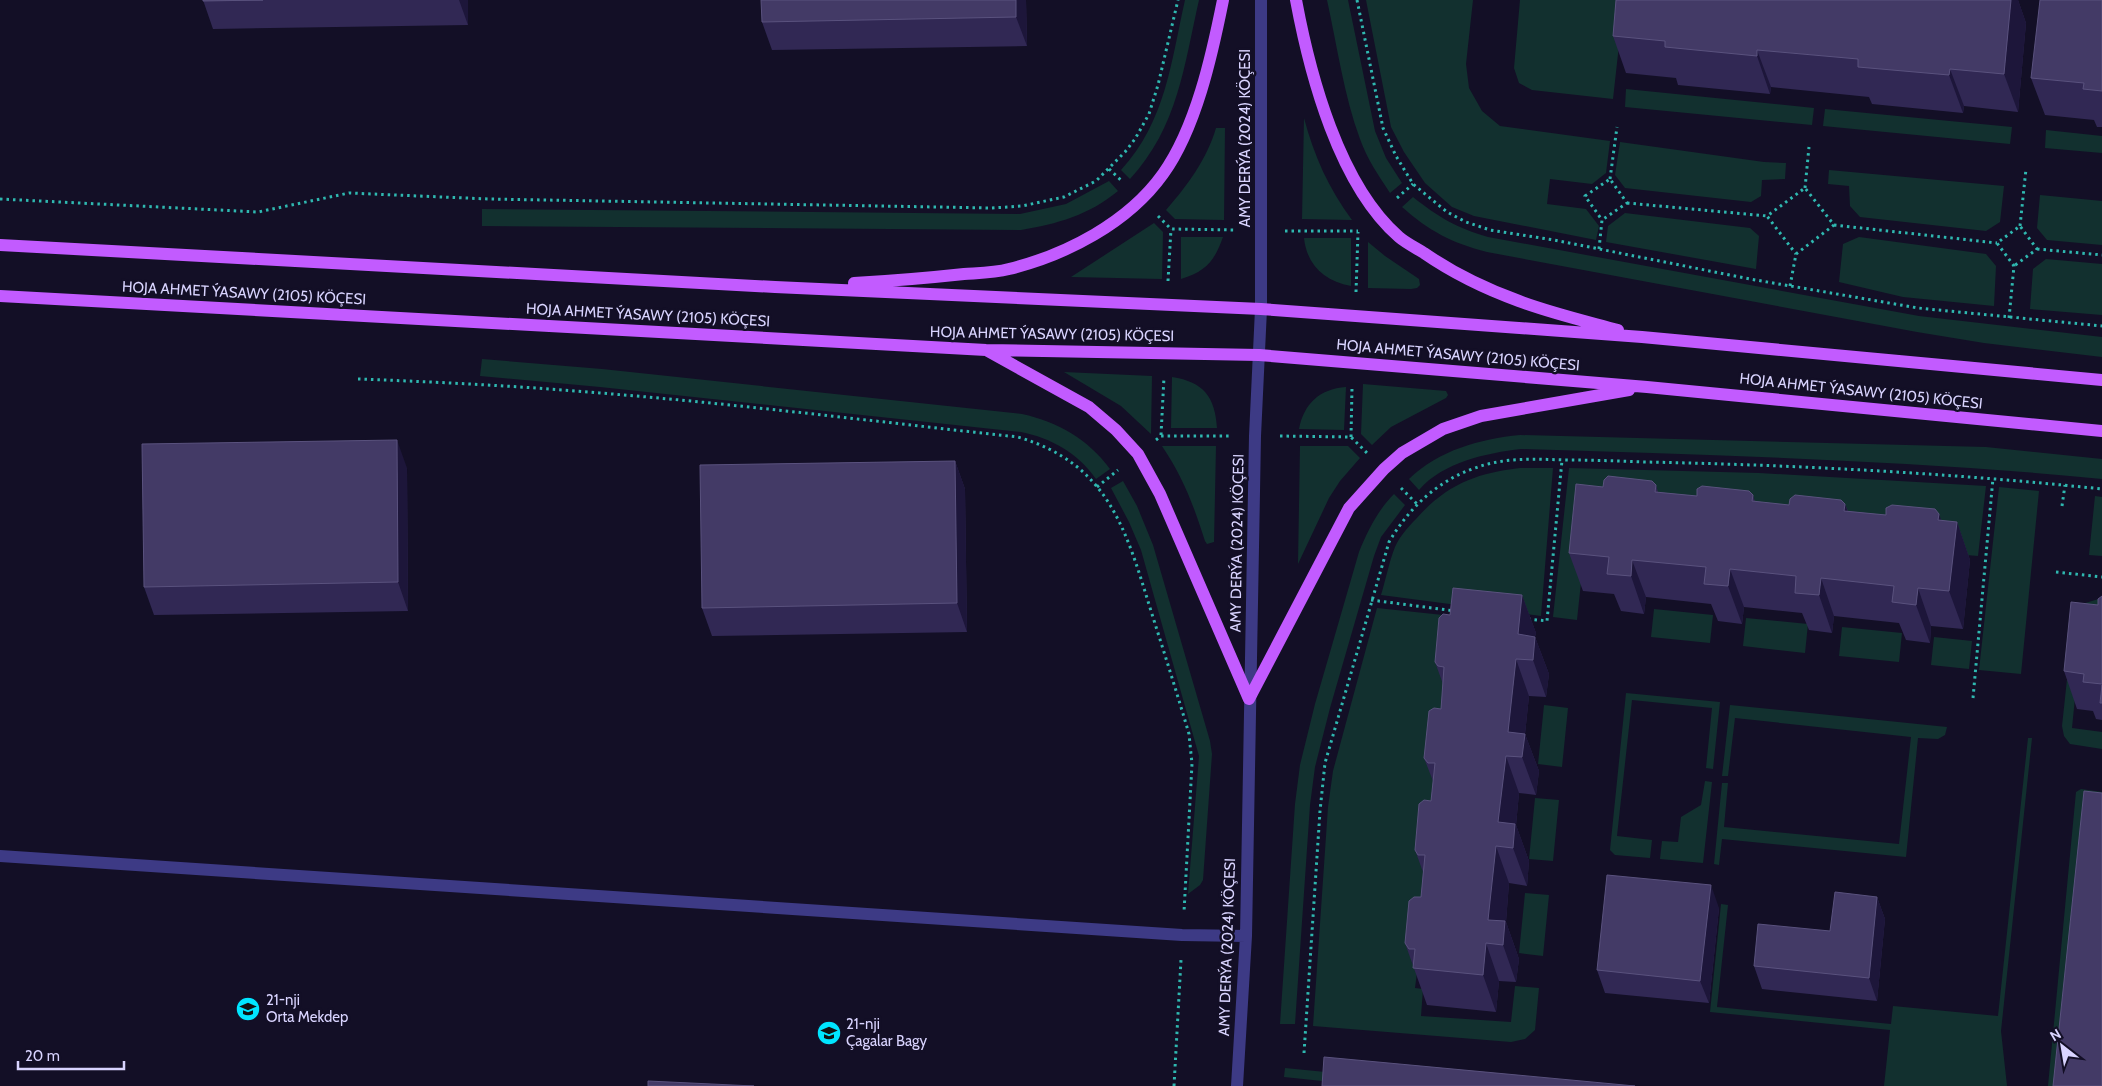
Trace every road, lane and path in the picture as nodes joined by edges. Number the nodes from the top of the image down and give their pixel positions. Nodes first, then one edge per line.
1 (1178, 0) edge
2 (1223, 0) edge
3 (1261, 0) edge
4 (1296, 0) edge
5 (1357, 0) edge
6 (1617, 127) dead end
7 (1809, 147) dead end
8 (2026, 169) dead end
9 (1610, 179) junction
10 (1805, 188) junction
11 (0, 199) edge
12 (1627, 203) junction
13 (1767, 216) junction
14 (1602, 220) junction
15 (1834, 225) junction
16 (2020, 226) junction
17 (1997, 243) junction
18 (0, 245) edge
19 (1599, 249) junction
20 (2037, 249) junction
21 (1796, 254) junction
22 (2102, 254) edge
23 (2014, 266) junction
24 (1790, 286) junction
25 (776, 287) junction
26 (0, 296) edge
27 (1261, 309) junction
28 (2009, 318) junction
29 (2102, 326) edge
30 (1642, 337) junction
31 (986, 350) junction
32 (1259, 355) junction
33 (358, 379) dead end
34 (2102, 380) edge
35 (1647, 387) junction
36 (2102, 431) edge
37 (1562, 460) junction
38 (1993, 478) junction
39 (2065, 485) junction
40 (2102, 489) edge
41 (2062, 506) dead end
42 (2056, 572) dead end
43 (2102, 577) edge
44 (1371, 600) junction
45 (1464, 612) edge
46 (1520, 618) edge
47 (1973, 698) dead end
48 (1249, 699) junction
49 (0, 856) edge
50 (1182, 935) junction
51 (1246, 936) junction
52 (1304, 1053) dead end
53 (1174, 1086) edge
54 (1237, 1086) edge

1 - 11 path
2 - 25 main road
3 - 27 street, AMY DERÝA (2024) KÖÇESI
4 - 30 main road
5 - 19 path
6 - 9 path
7 - 10 path
8 - 16 path
9 - 12 path
9 - 14 path
10 - 13 path
10 - 15 path
12 - 13 path
12 - 14 path
13 - 21 path
14 - 19 path
15 - 17 path
15 - 21 path
16 - 17 path
16 - 20 path
17 - 23 path
18 - 25 main road, HOJA AHMET ÝASAWY (2105) KÖÇESI
19 - 24 path
20 - 22 path
20 - 23 path
21 - 24 path
23 - 28 path
24 - 28 path
25 - 27 main road, HOJA AHMET ÝASAWY (2105) KÖÇESI
26 - 31 main road, HOJA AHMET ÝASAWY (2105) KÖÇESI
27 - 30 main road, HOJA AHMET ÝASAWY (2105) KÖÇESI
27 - 32 street, AMY DERÝA (2024) KÖÇESI
28 - 29 path
30 - 34 main road, HOJA AHMET ÝASAWY (2105) KÖÇESI
31 - 32 main road, HOJA AHMET ÝASAWY (2105) KÖÇESI
31 - 48 main road
32 - 35 main road, HOJA AHMET ÝASAWY (2105) KÖÇESI
32 - 48 street, AMY DERÝA (2024) KÖÇESI
33 - 50 path
35 - 36 main road, HOJA AHMET ÝASAWY (2105) KÖÇESI
35 - 48 main road
37 - 38 path
37 - 44 path
37 - 46 path
38 - 39 path
38 - 47 path
39 - 40 path
39 - 41 path
42 - 43 path
44 - 45 path
44 - 52 path
48 - 51 street, AMY DERÝA (2024) KÖÇESI
49 - 50 street
50 - 51 street
50 - 53 path
51 - 54 street, AMY DERÝA (2024) KÖÇESI

